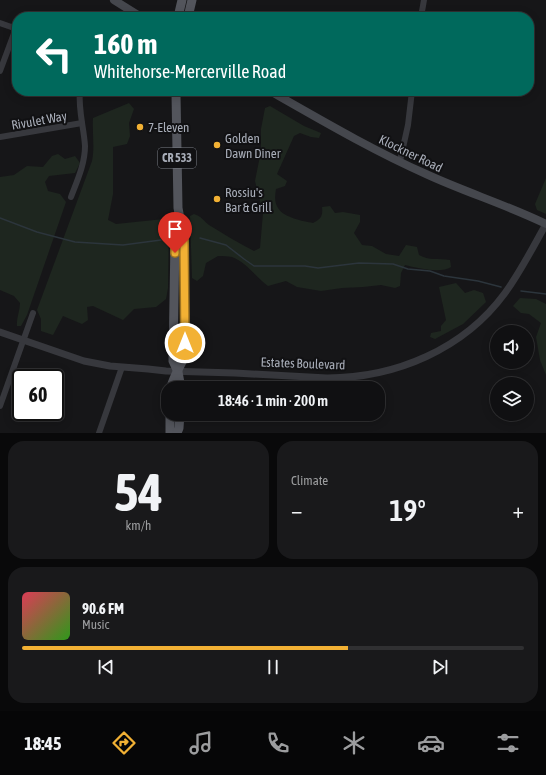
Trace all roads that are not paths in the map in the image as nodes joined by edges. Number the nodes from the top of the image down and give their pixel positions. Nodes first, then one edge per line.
1 (114, 0) edge
2 (182, 0) edge
3 (192, 0) edge
4 (424, 0) edge
5 (133, 12) edge
6 (179, 12) edge
7 (189, 12) edge
8 (422, 12) edge
9 (0, 23) edge
10 (12, 28) edge
11 (12, 40) edge
12 (0, 71) edge
13 (80, 96) edge
14 (176, 96) edge
15 (279, 96) edge
16 (411, 96) edge
17 (82, 124) junction
18 (0, 137) edge
19 (400, 161) junction
20 (71, 197) dead end
21 (546, 224) edge
22 (33, 312) dead end
23 (0, 332) edge
24 (24, 340) junction
25 (122, 367) junction
26 (178, 372) junction
27 (173, 381) edge
28 (180, 381) edge
29 (0, 406) edge
30 (170, 421) edge
31 (180, 421) edge
32 (99, 433) edge
33 (170, 433) edge
34 (177, 433) edge

1 - 5 main road
2 - 6 main road
3 - 7 main road
4 - 8 street
9 - 10 street
11 - 12 street
13 - 17 street
14 - 26 main road, CR 533
15 - 19 main road, Klockner Road
16 - 19 street
17 - 18 street, Rivulet Way
17 - 20 street
19 - 21 main road, Klockner Road
21 - 26 street, Estates Boulevard
22 - 24 street
23 - 24 street, Estates Boulevard
24 - 25 street, Estates Boulevard
24 - 29 street
25 - 26 street, Estates Boulevard
25 - 32 street
26 - 27 main road
26 - 28 main road, CR 533
30 - 33 main road
31 - 34 main road

